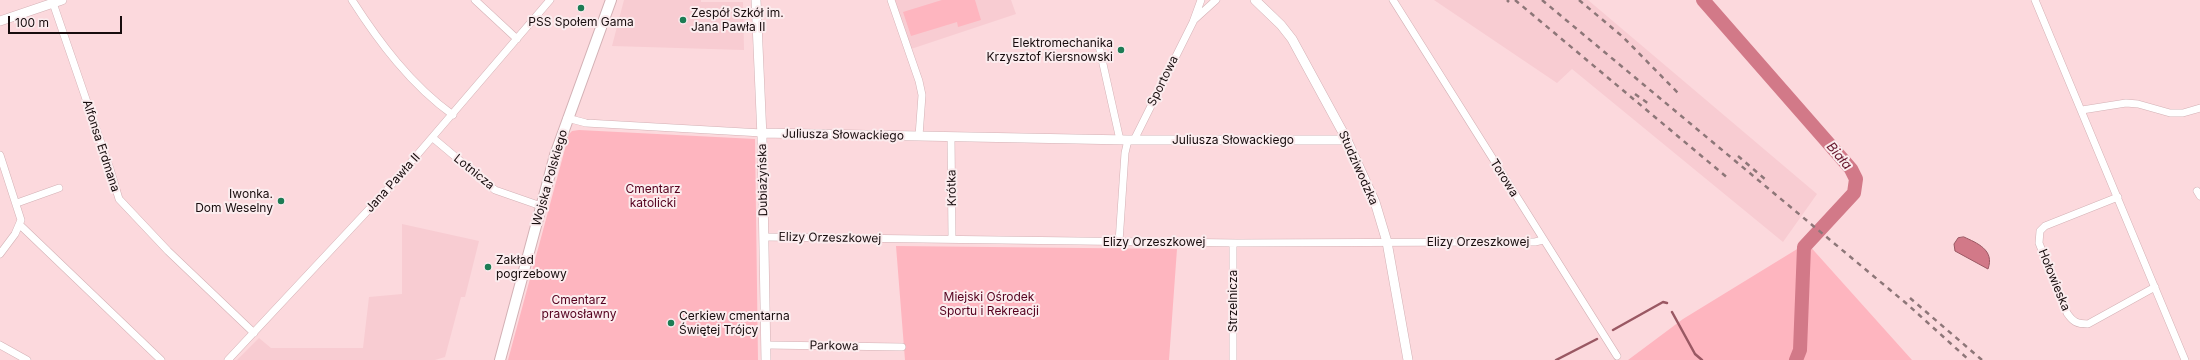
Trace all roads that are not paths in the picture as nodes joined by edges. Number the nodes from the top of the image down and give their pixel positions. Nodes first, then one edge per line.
1 (62, 0) edge
2 (352, 0) edge
3 (475, 0) edge
4 (550, 0) edge
5 (611, 0) edge
6 (756, 0) edge
7 (891, 0) edge
8 (1201, 0) edge
9 (1216, 0) edge
10 (1255, 0) edge
11 (1393, 0) edge
12 (2037, 0) edge
13 (53, 3) junction
14 (0, 22) edge
15 (1193, 22) junction
16 (517, 39) junction
17 (1099, 46) dead end
18 (2200, 108) edge
19 (2082, 110) junction
20 (453, 114) junction
21 (567, 118) junction
22 (762, 133) junction
23 (919, 136) junction
24 (951, 137) junction
25 (433, 138) junction
26 (1127, 140) junction
27 (1347, 140) junction
28 (0, 155) edge
29 (59, 188) dead end
30 (2118, 197) junction
31 (16, 203) junction
32 (541, 206) junction
33 (20, 225) junction
34 (764, 237) junction
35 (952, 239) junction
36 (1543, 240) junction
37 (1119, 242) junction
38 (1387, 242) junction
39 (1233, 243) junction
40 (0, 254) edge
41 (2155, 287) junction
42 (254, 333) junction
43 (0, 345) edge
44 (766, 345) junction
45 (902, 347) dead end
46 (1617, 356) dead end
47 (27, 360) edge
48 (160, 360) edge
49 (228, 360) edge
50 (500, 360) edge
51 (766, 360) edge
52 (1233, 360) edge
53 (1408, 360) edge
54 (2185, 360) edge

1 - 13 street
2 - 20 street
3 - 16 street
4 - 16 street, Jana Pawła II
5 - 21 main road, Wojska Polskiego
6 - 22 street, Dubiażyńska
7 - 23 street
8 - 15 street, Sportowa
9 - 15 street, Sportowa
10 - 27 street, Studziwodzka
11 - 36 street, Torowa
12 - 19 street
13 - 14 street
13 - 42 street, Alfonsa Erdmana
15 - 26 street, Sportowa
16 - 20 street, Jana Pawła II
17 - 26 street
18 - 19 street
19 - 30 street
20 - 25 street, Jana Pawła II
21 - 22 street, Juliusza Słowackiego
21 - 32 main road, Wojska Polskiego
22 - 23 street, Juliusza Słowackiego
22 - 34 street, Dubiażyńska
23 - 24 street, Juliusza Słowackiego
24 - 26 street, Juliusza Słowackiego
24 - 35 street, Krótka
25 - 32 street, Lotnicza
25 - 42 street, Jana Pawła II
26 - 27 street, Juliusza Słowackiego
26 - 37 street, Sportowa
27 - 38 street, Studziwodzka
28 - 31 street
29 - 31 street
30 - 41 street
30 - 41 street, Hołowieska
31 - 33 street
32 - 50 main road, Wojska Polskiego
33 - 40 street
33 - 48 street
34 - 35 street, Elizy Orzeszkowej
34 - 44 street, Dubiażyńska
35 - 37 street, Elizy Orzeszkowej
36 - 38 street, Elizy Orzeszkowej
36 - 46 street, Torowa
37 - 39 street, Elizy Orzeszkowej
38 - 39 street, Elizy Orzeszkowej
38 - 53 street, Studziwodzka
39 - 52 street, Strzelnicza
41 - 54 street
42 - 49 street, Jana Pawła II
43 - 47 street
44 - 45 street, Parkowa
44 - 51 street, Dubiażyńska

